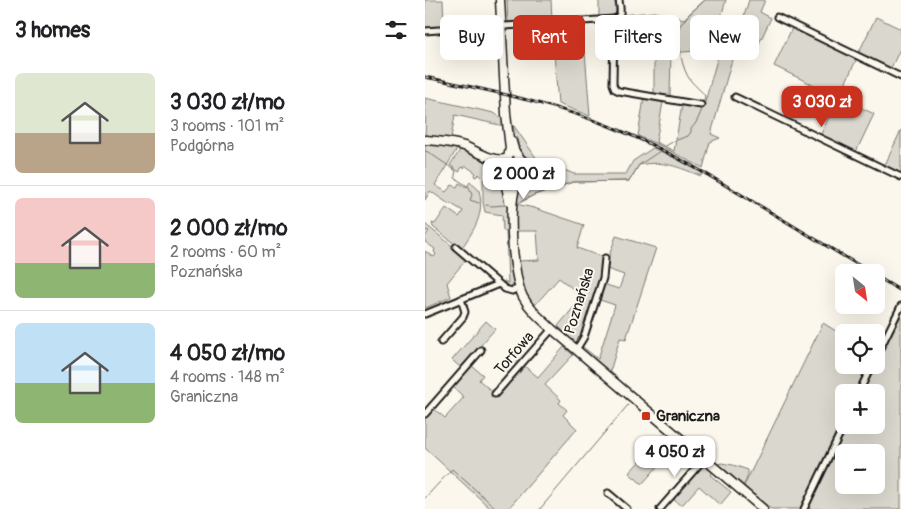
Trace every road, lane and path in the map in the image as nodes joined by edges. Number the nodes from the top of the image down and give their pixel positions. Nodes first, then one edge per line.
1 (500, 0) edge
2 (619, 0) edge
3 (501, 15) edge
4 (619, 15) edge
5 (777, 17) dead end
6 (595, 20) edge
7 (503, 26) edge
8 (440, 30) edge
9 (425, 31) edge
10 (503, 60) edge
11 (613, 60) edge
12 (901, 77) edge
13 (735, 97) dead end
14 (701, 105) dead end
15 (509, 133) junction
16 (425, 140) edge
17 (473, 150) junction
18 (507, 158) junction
19 (520, 159) junction
20 (501, 173) junction
21 (901, 177) edge
22 (518, 182) junction
23 (512, 212) junction
24 (456, 247) dead end
25 (605, 258) dead end
26 (499, 284) junction
27 (519, 288) junction
28 (461, 298) junction
29 (901, 306) edge
30 (425, 314) edge
31 (552, 329) junction
32 (885, 339) edge
33 (441, 342) dead end
34 (481, 350) dead end
35 (576, 350) junction
36 (495, 394) dead end
37 (425, 414) edge
38 (840, 434) edge
39 (704, 459) junction
40 (608, 493) dead end
41 (627, 509) edge
42 (660, 509) edge
43 (763, 509) edge
44 (804, 509) edge

1 - 3 main road
2 - 4 street
5 - 12 street
6 - 7 street
8 - 9 street
10 - 15 main road
11 - 14 street
13 - 21 street
15 - 18 main road
15 - 19 main road
16 - 17 main road
17 - 18 main road
17 - 20 main road
18 - 19 main road
18 - 20 main road
19 - 22 main road
20 - 22 main road
20 - 23 main road, Poznańska
22 - 23 main road, Poznańska
23 - 27 main road, Poznańska
24 - 26 street
25 - 35 street, Poznańska
26 - 27 street
26 - 28 street
27 - 31 main road, Poznańska
28 - 30 street
28 - 33 street
29 - 32 street
31 - 35 main road, Poznańska
31 - 36 street, Torfowa
34 - 37 street
35 - 39 main road, Poznańska
38 - 44 street
39 - 42 street
39 - 43 main road, Poznańska
40 - 41 street

